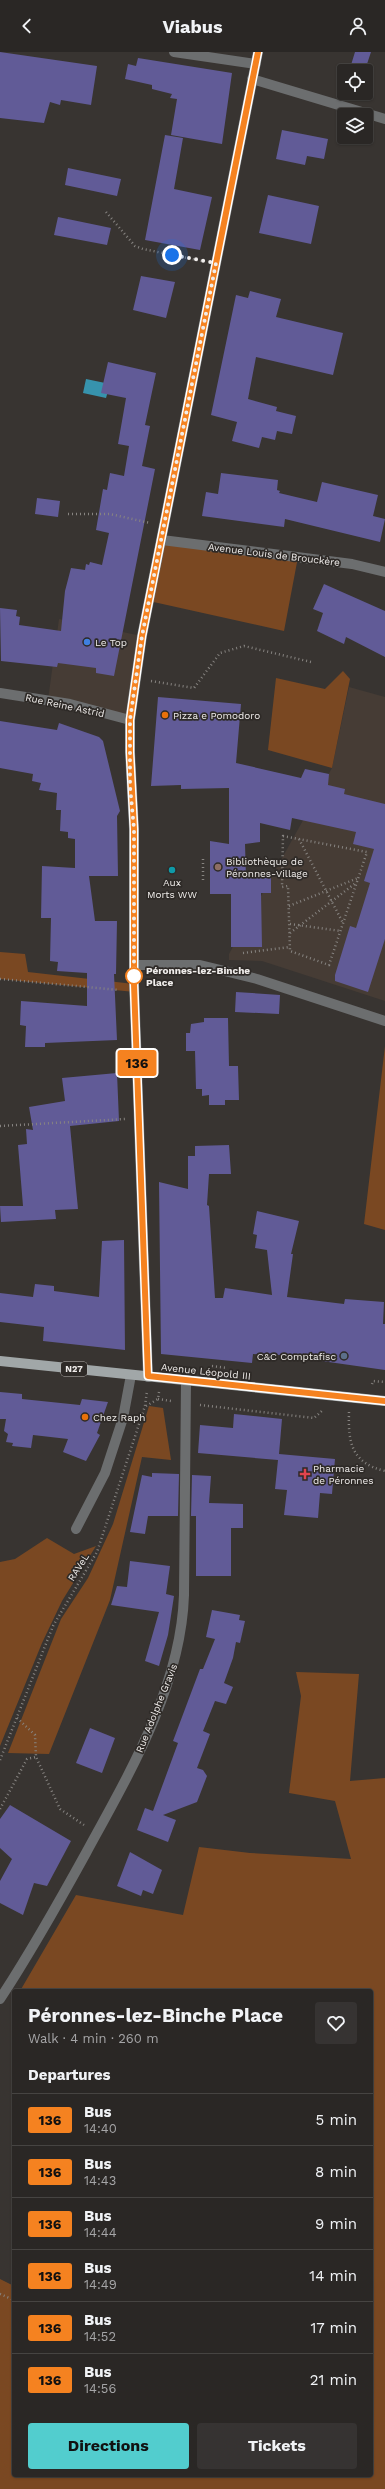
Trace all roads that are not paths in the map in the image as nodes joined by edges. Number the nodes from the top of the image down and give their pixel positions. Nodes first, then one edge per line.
1 (174, 52) edge
2 (258, 52) edge
3 (256, 64) junction
4 (252, 78) junction
5 (385, 119) edge
6 (162, 540) junction
7 (385, 572) edge
8 (0, 692) edge
9 (130, 720) junction
10 (134, 965) junction
11 (385, 1021) edge
12 (0, 1361) edge
13 (131, 1375) junction
14 (148, 1376) junction
15 (186, 1381) junction
16 (385, 1401) edge
17 (76, 1529) dead end
18 (0, 1999) edge

1 - 3 street
2 - 3 street
3 - 4 street
4 - 5 street
4 - 6 street
6 - 7 street, Avenue Louis de Brouckère
6 - 9 street
8 - 9 street, Rue Reine Astrid
9 - 10 street
10 - 11 street
10 - 14 street
12 - 13 main road, Avenue Léopold III / N27
13 - 14 main road, Avenue Léopold III / N27
13 - 17 street
14 - 15 main road, Avenue Léopold III / N27
15 - 16 main road, Avenue Léopold III / N27
15 - 18 street, Rue Adolphe Gravis

